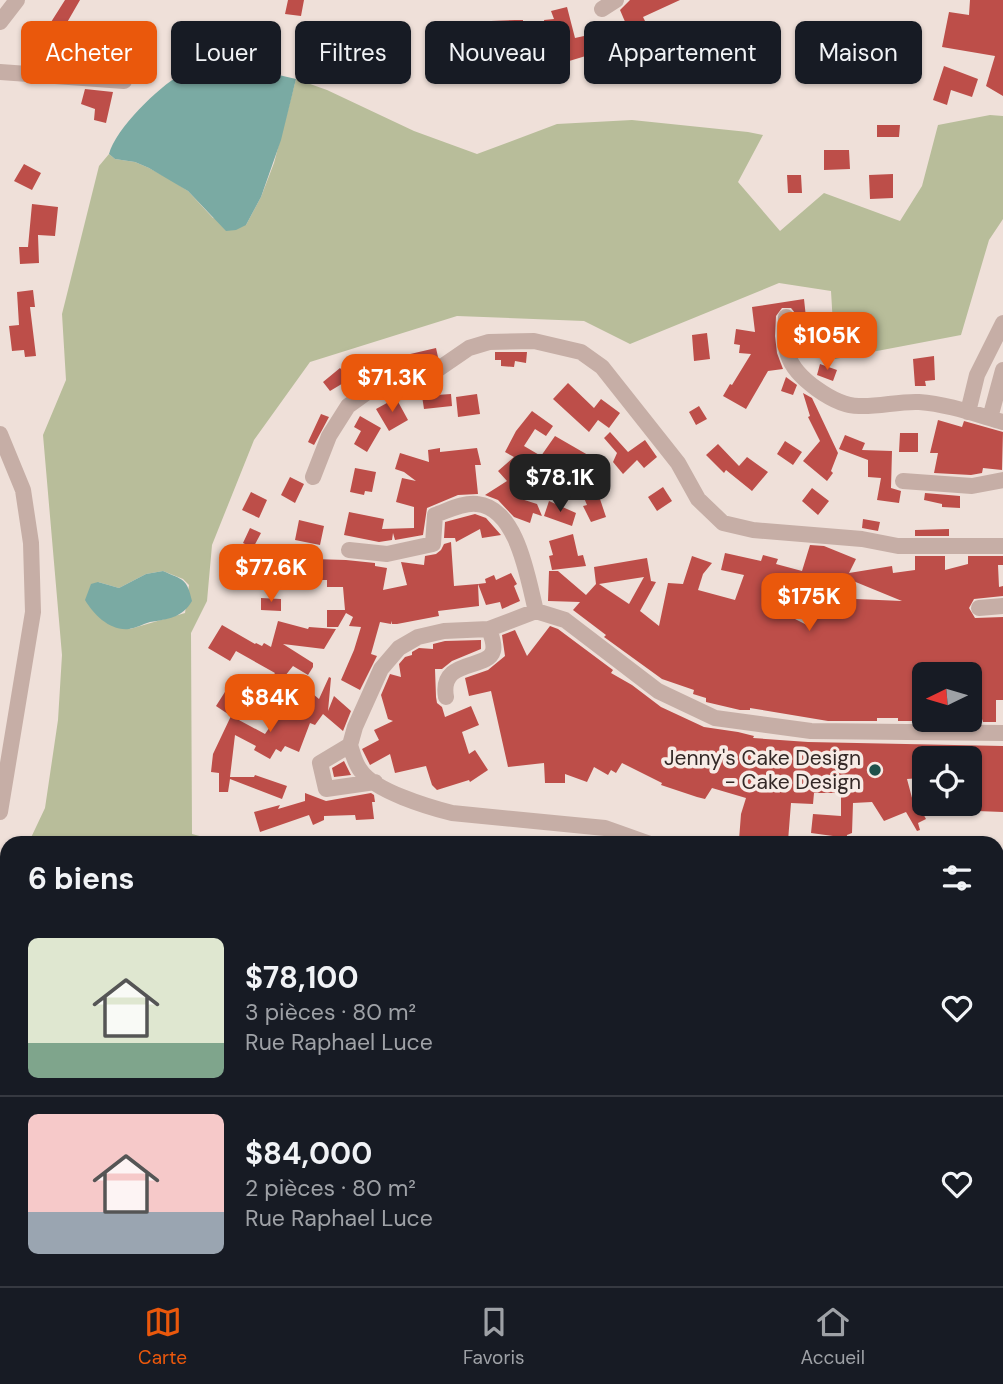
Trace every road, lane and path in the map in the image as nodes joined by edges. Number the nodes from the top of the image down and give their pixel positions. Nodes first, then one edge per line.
1 (10, 4) edge
2 (0, 22) edge
3 (0, 72) edge
4 (21, 74) edge
5 (786, 317) dead end
6 (1003, 323) edge
7 (1003, 370) edge
8 (968, 412) junction
9 (996, 420) edge
10 (0, 433) edge
11 (313, 477) dead end
12 (1003, 480) edge
13 (903, 481) dead end
14 (1003, 546) edge
15 (349, 550) dead end
16 (1003, 606) edge
17 (979, 608) dead end
18 (536, 611) junction
19 (489, 629) junction
20 (446, 697) dead end
21 (1003, 733) edge
22 (351, 745) junction
23 (375, 782) junction
24 (0, 812) edge
25 (628, 836) edge

1 - 2 street
3 - 4 street
5 - 8 street
6 - 8 street
7 - 9 street
8 - 9 street
10 - 24 street
11 - 14 street
12 - 13 street
15 - 18 street
16 - 17 street
18 - 19 street
18 - 21 street
19 - 20 street
19 - 22 street
22 - 23 street
22 - 23 street
23 - 25 street

